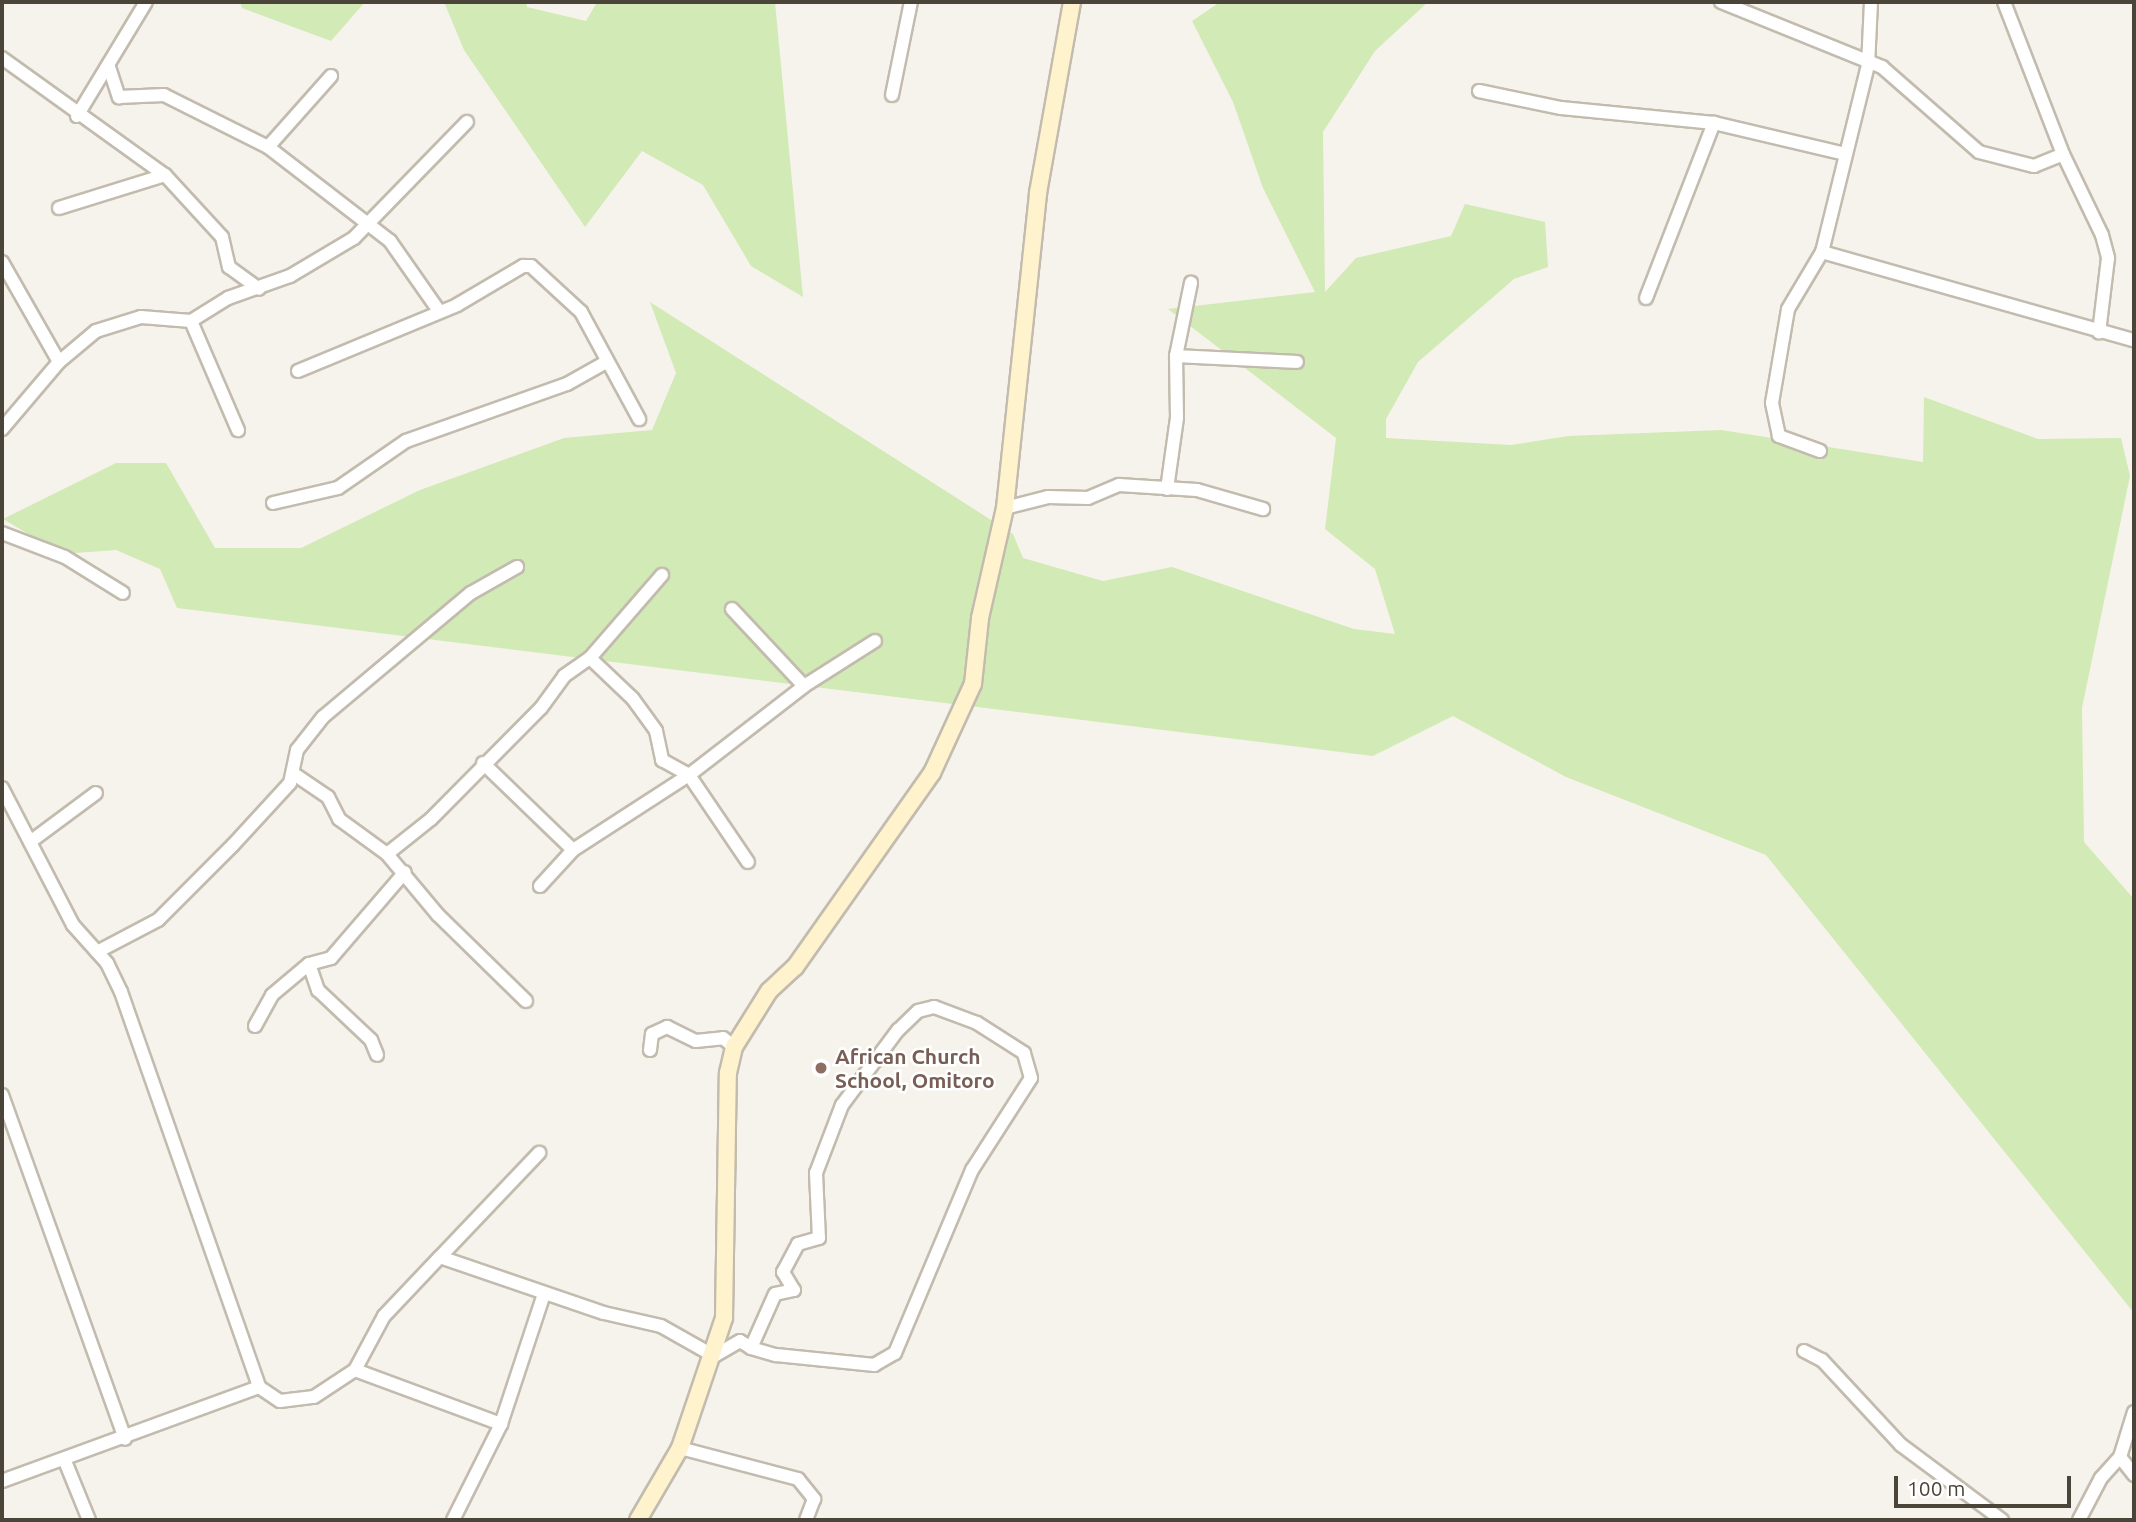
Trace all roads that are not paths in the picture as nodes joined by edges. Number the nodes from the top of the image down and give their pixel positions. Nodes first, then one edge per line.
1 (146, 2) edge
2 (911, 2) edge
3 (1072, 2) edge
4 (1721, 2) edge
5 (1871, 2) edge
6 (2004, 2) edge
7 (1744, 8) edge
8 (2, 58) edge
9 (1868, 65) junction
10 (109, 67) junction
11 (331, 76) dead end
12 (1479, 91) dead end
13 (892, 95) dead end
14 (77, 116) junction
15 (467, 122) dead end
16 (1714, 123) junction
17 (268, 147) junction
18 (1845, 154) junction
19 (2063, 154) junction
20 (165, 175) junction
21 (59, 208) dead end
22 (368, 225) junction
23 (1822, 252) junction
24 (2, 261) edge
25 (1191, 283) dead end
26 (259, 289) junction
27 (1646, 298) dead end
28 (439, 311) junction
29 (191, 321) junction
30 (2099, 332) junction
31 (2134, 340) edge
32 (80, 342) junction
33 (53, 345) junction
34 (1176, 356) junction
35 (59, 362) junction
36 (606, 362) junction
37 (1297, 362) dead end
38 (298, 371) dead end
39 (639, 419) dead end
40 (2, 429) edge
41 (237, 430) dead end
42 (1820, 451) dead end
43 (1167, 489) junction
44 (273, 503) dead end
45 (1005, 508) junction
46 (1262, 509) dead end
47 (2, 533) edge
48 (517, 567) dead end
49 (662, 575) dead end
50 (123, 593) dead end
51 (732, 609) dead end
52 (875, 641) dead end
53 (590, 658) junction
54 (804, 686) junction
55 (482, 763) junction
56 (293, 774) junction
57 (689, 775) junction
58 (2, 788) edge
59 (96, 793) dead end
60 (30, 842) junction
61 (573, 850) junction
62 (387, 854) junction
63 (748, 862) dead end
64 (405, 872) junction
65 (540, 886) dead end
66 (97, 952) junction
67 (309, 964) junction
68 (526, 1000) dead end
69 (255, 1026) dead end
70 (734, 1047) junction
71 (650, 1050) dead end
72 (377, 1055) dead end
73 (2, 1095) edge
74 (539, 1153) dead end
75 (440, 1257) junction
76 (544, 1294) junction
77 (751, 1348) junction
78 (1804, 1351) dead end
79 (714, 1356) junction
80 (355, 1370) junction
81 (259, 1387) junction
82 (2133, 1418) edge
83 (501, 1424) junction
84 (125, 1439) junction
85 (680, 1448) junction
86 (2120, 1457) junction
87 (65, 1461) junction
88 (2134, 1475) edge
89 (2, 1481) edge
90 (89, 1520) edge
91 (453, 1520) edge
92 (638, 1520) edge
93 (806, 1520) edge
94 (2002, 1520) edge
95 (2079, 1520) edge

1 - 10 street
2 - 13 street
3 - 45 main road
4 - 7 street
5 - 9 street
6 - 19 street
7 - 9 street
8 - 14 street
9 - 18 street
9 - 19 street
10 - 14 street
10 - 17 street
11 - 17 street
12 - 16 street
14 - 20 street
15 - 22 street
16 - 18 street
16 - 27 street
17 - 22 street
18 - 23 street
19 - 30 street
20 - 21 street
20 - 26 street
22 - 26 street
22 - 28 street
23 - 30 street
23 - 42 street
24 - 33 street
25 - 34 street
26 - 29 street
28 - 36 street
28 - 38 street
29 - 32 street
29 - 41 street
30 - 31 street
32 - 33 street
32 - 35 street
33 - 35 street
34 - 37 street
34 - 43 street
35 - 40 street
36 - 39 street
36 - 44 street
43 - 45 street
43 - 46 street
45 - 70 main road
47 - 50 street
48 - 56 street
49 - 53 street
51 - 54 street
52 - 54 street
53 - 55 street
53 - 57 street
54 - 57 street
55 - 61 street
55 - 62 street
56 - 62 street
56 - 66 street
57 - 61 street
57 - 63 street
58 - 60 street
59 - 60 street
60 - 66 street
61 - 65 street
62 - 64 street
64 - 67 street
64 - 68 street
66 - 81 street
67 - 69 street
67 - 72 street
70 - 71 street
70 - 79 main road
73 - 84 street
74 - 75 street
75 - 76 street
75 - 80 street
76 - 79 street
76 - 83 street
77 - 77 street
77 - 79 street
78 - 94 street
79 - 85 main road
80 - 81 street
80 - 83 street
81 - 84 street
82 - 86 street
83 - 91 street
84 - 87 street
85 - 92 main road
85 - 93 street
86 - 88 street
86 - 95 street
87 - 89 street
87 - 90 street

